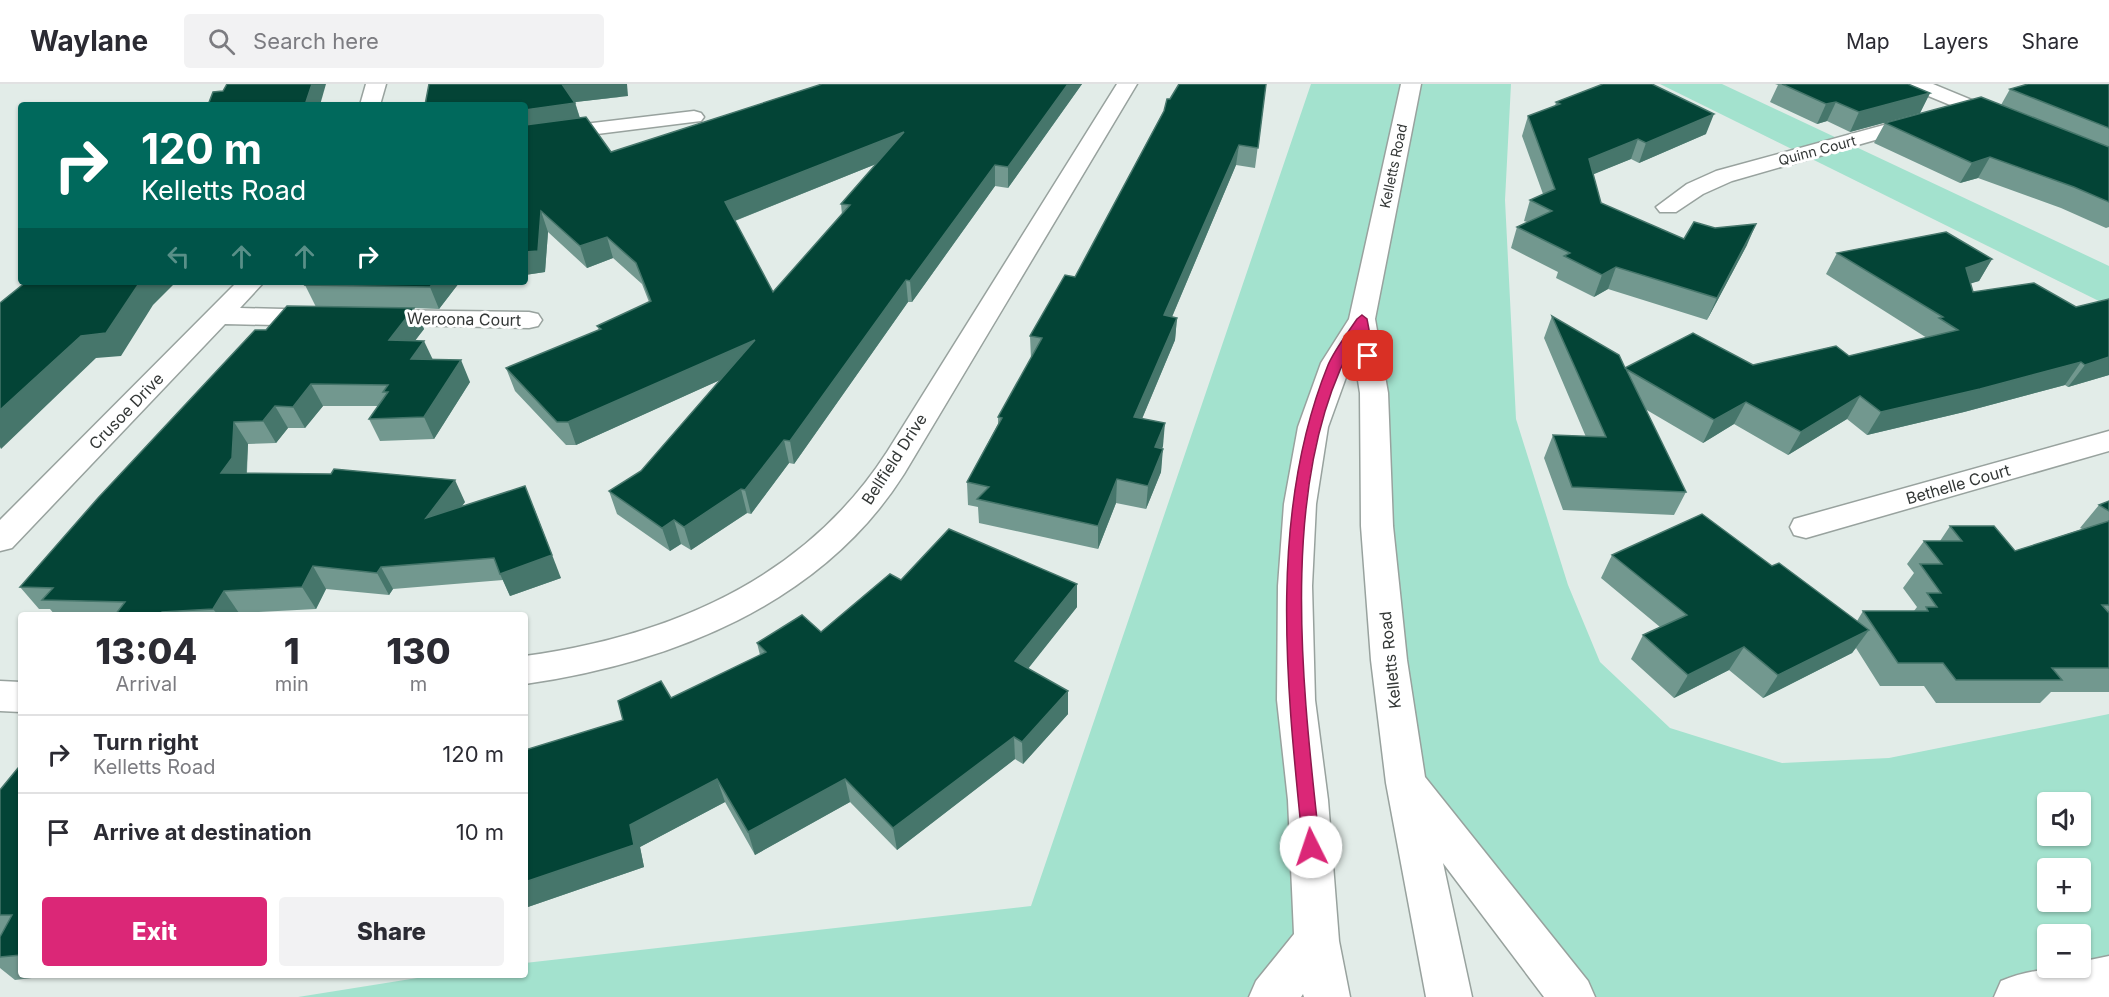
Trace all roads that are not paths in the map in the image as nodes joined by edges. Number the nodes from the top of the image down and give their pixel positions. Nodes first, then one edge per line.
1 (376, 84) edge
2 (1127, 84) edge
3 (1411, 84) edge
4 (1930, 86) edge
5 (371, 102) edge
6 (1971, 107) junction
7 (694, 117) dead end
8 (2024, 129) edge
9 (528, 137) edge
10 (1668, 207) dead end
11 (248, 285) edge
12 (218, 316) junction
13 (1362, 319) junction
14 (529, 320) dead end
15 (2109, 441) edge
16 (1806, 527) dead end
17 (0, 540) edge
18 (528, 670) edge
19 (0, 696) edge
20 (18, 697) edge
21 (1406, 783) junction
22 (1317, 941) junction
23 (2109, 978) edge
24 (1272, 997) edge
25 (1327, 997) edge
26 (1449, 997) edge
27 (1572, 997) edge
28 (2017, 997) edge

1 - 5 street
2 - 18 street, Bellfield Drive
3 - 13 street, Kelletts Road
4 - 6 street
6 - 8 street
6 - 10 street, Quinn Court
7 - 9 street
11 - 12 street, Crusoe Drive
12 - 14 street, Weroona Court
12 - 17 street, Crusoe Drive
13 - 21 street, Kelletts Road
13 - 22 street, Kelletts Road
15 - 16 street, Bethelle Court
19 - 20 street
21 - 26 street, Kelletts Road
21 - 27 street
22 - 24 street
22 - 25 street, Kelletts Road
23 - 28 street

